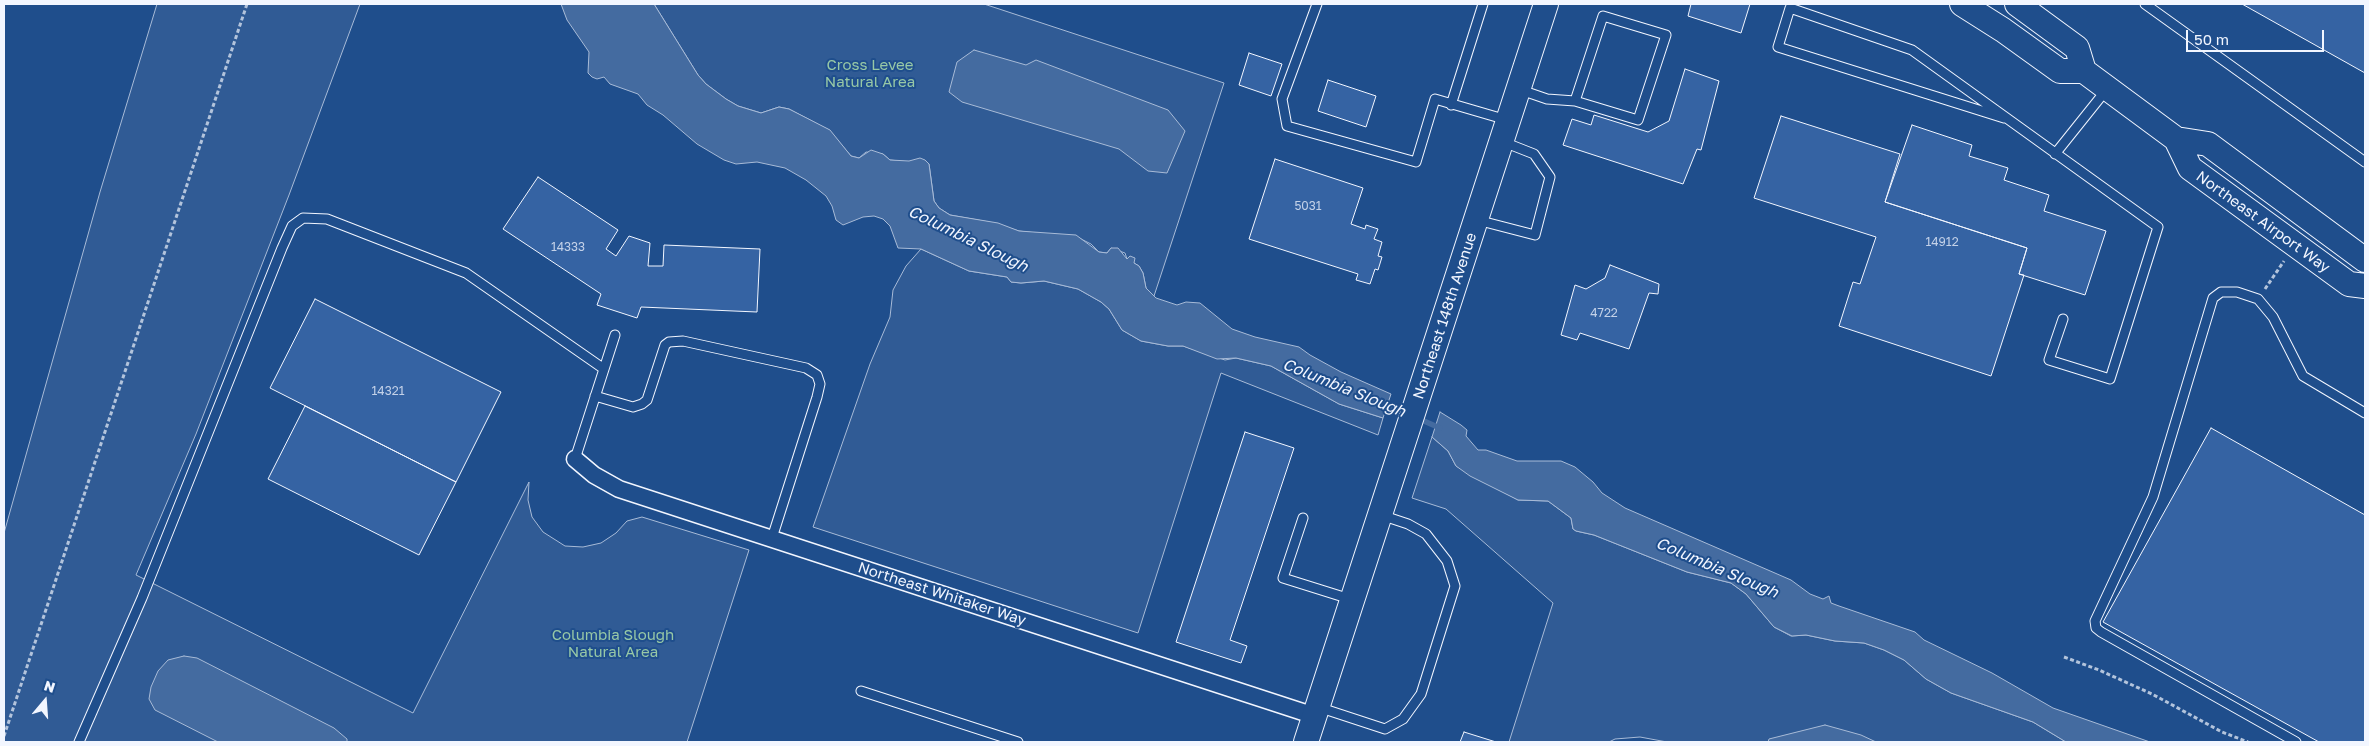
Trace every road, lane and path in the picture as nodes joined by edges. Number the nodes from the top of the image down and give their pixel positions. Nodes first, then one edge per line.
1 (247, 4) edge
2 (1317, 4) edge
3 (1484, 4) edge
4 (1546, 4) edge
5 (1962, 4) edge
6 (2017, 4) edge
7 (2145, 4) edge
8 (2084, 71) junction
9 (1518, 89) junction
10 (2107, 89) junction
11 (1575, 101) junction
12 (1452, 105) junction
13 (2004, 118) junction
14 (1504, 131) junction
15 (2176, 139) junction
16 (2055, 154) junction
17 (2365, 162) edge
18 (1477, 220) junction
19 (2295, 245) junction
20 (2365, 260) edge
21 (2365, 286) edge
22 (2258, 299) junction
23 (2063, 319) dead end
24 (615, 336) dead end
25 (604, 369) junction
26 (596, 396) junction
27 (2365, 413) edge
28 (575, 459) joint
29 (1381, 515) junction
30 (1303, 518) dead end
31 (772, 538) junction
32 (1353, 600) junction
33 (2064, 657) dead end
34 (861, 691) dead end
35 (1316, 712) junction
36 (4, 736) edge
37 (79, 742) edge
38 (1018, 742) edge
39 (1306, 742) edge
40 (2248, 742) edge
41 (2296, 742) edge

1 - 36 path
2 - 12 lane
3 - 12 lane
4 - 9 main road, Northeast 148th Avenue
5 - 8 main road
6 - 8 main road
7 - 17 lane
8 - 10 main road, Northeast Airport Way
9 - 11 lane
9 - 14 main road, Northeast 148th Avenue
10 - 15 main road, Northeast Airport Way
10 - 16 lane
11 - 11 lane
12 - 14 lane
13 - 13 lane
13 - 16 lane
14 - 18 main road, Northeast 148th Avenue
14 - 18 lane
15 - 19 main road, Northeast Airport Way
15 - 20 main road, Northeast Airport Way
16 - 23 lane
18 - 29 main road, Northeast 148th Avenue
19 - 21 main road, Northeast Airport Way
19 - 22 path
22 - 27 lane
22 - 41 lane
24 - 25 lane
25 - 26 lane
25 - 37 lane
26 - 28 lane
26 - 31 lane
28 - 31 street, Northeast Whitaker Way
29 - 32 main road, Northeast 148th Avenue
29 - 35 lane
30 - 32 lane
31 - 35 street, Northeast Whitaker Way
32 - 35 main road, Northeast 148th Avenue
33 - 40 path
34 - 38 lane
35 - 39 main road, Northeast 148th Avenue

